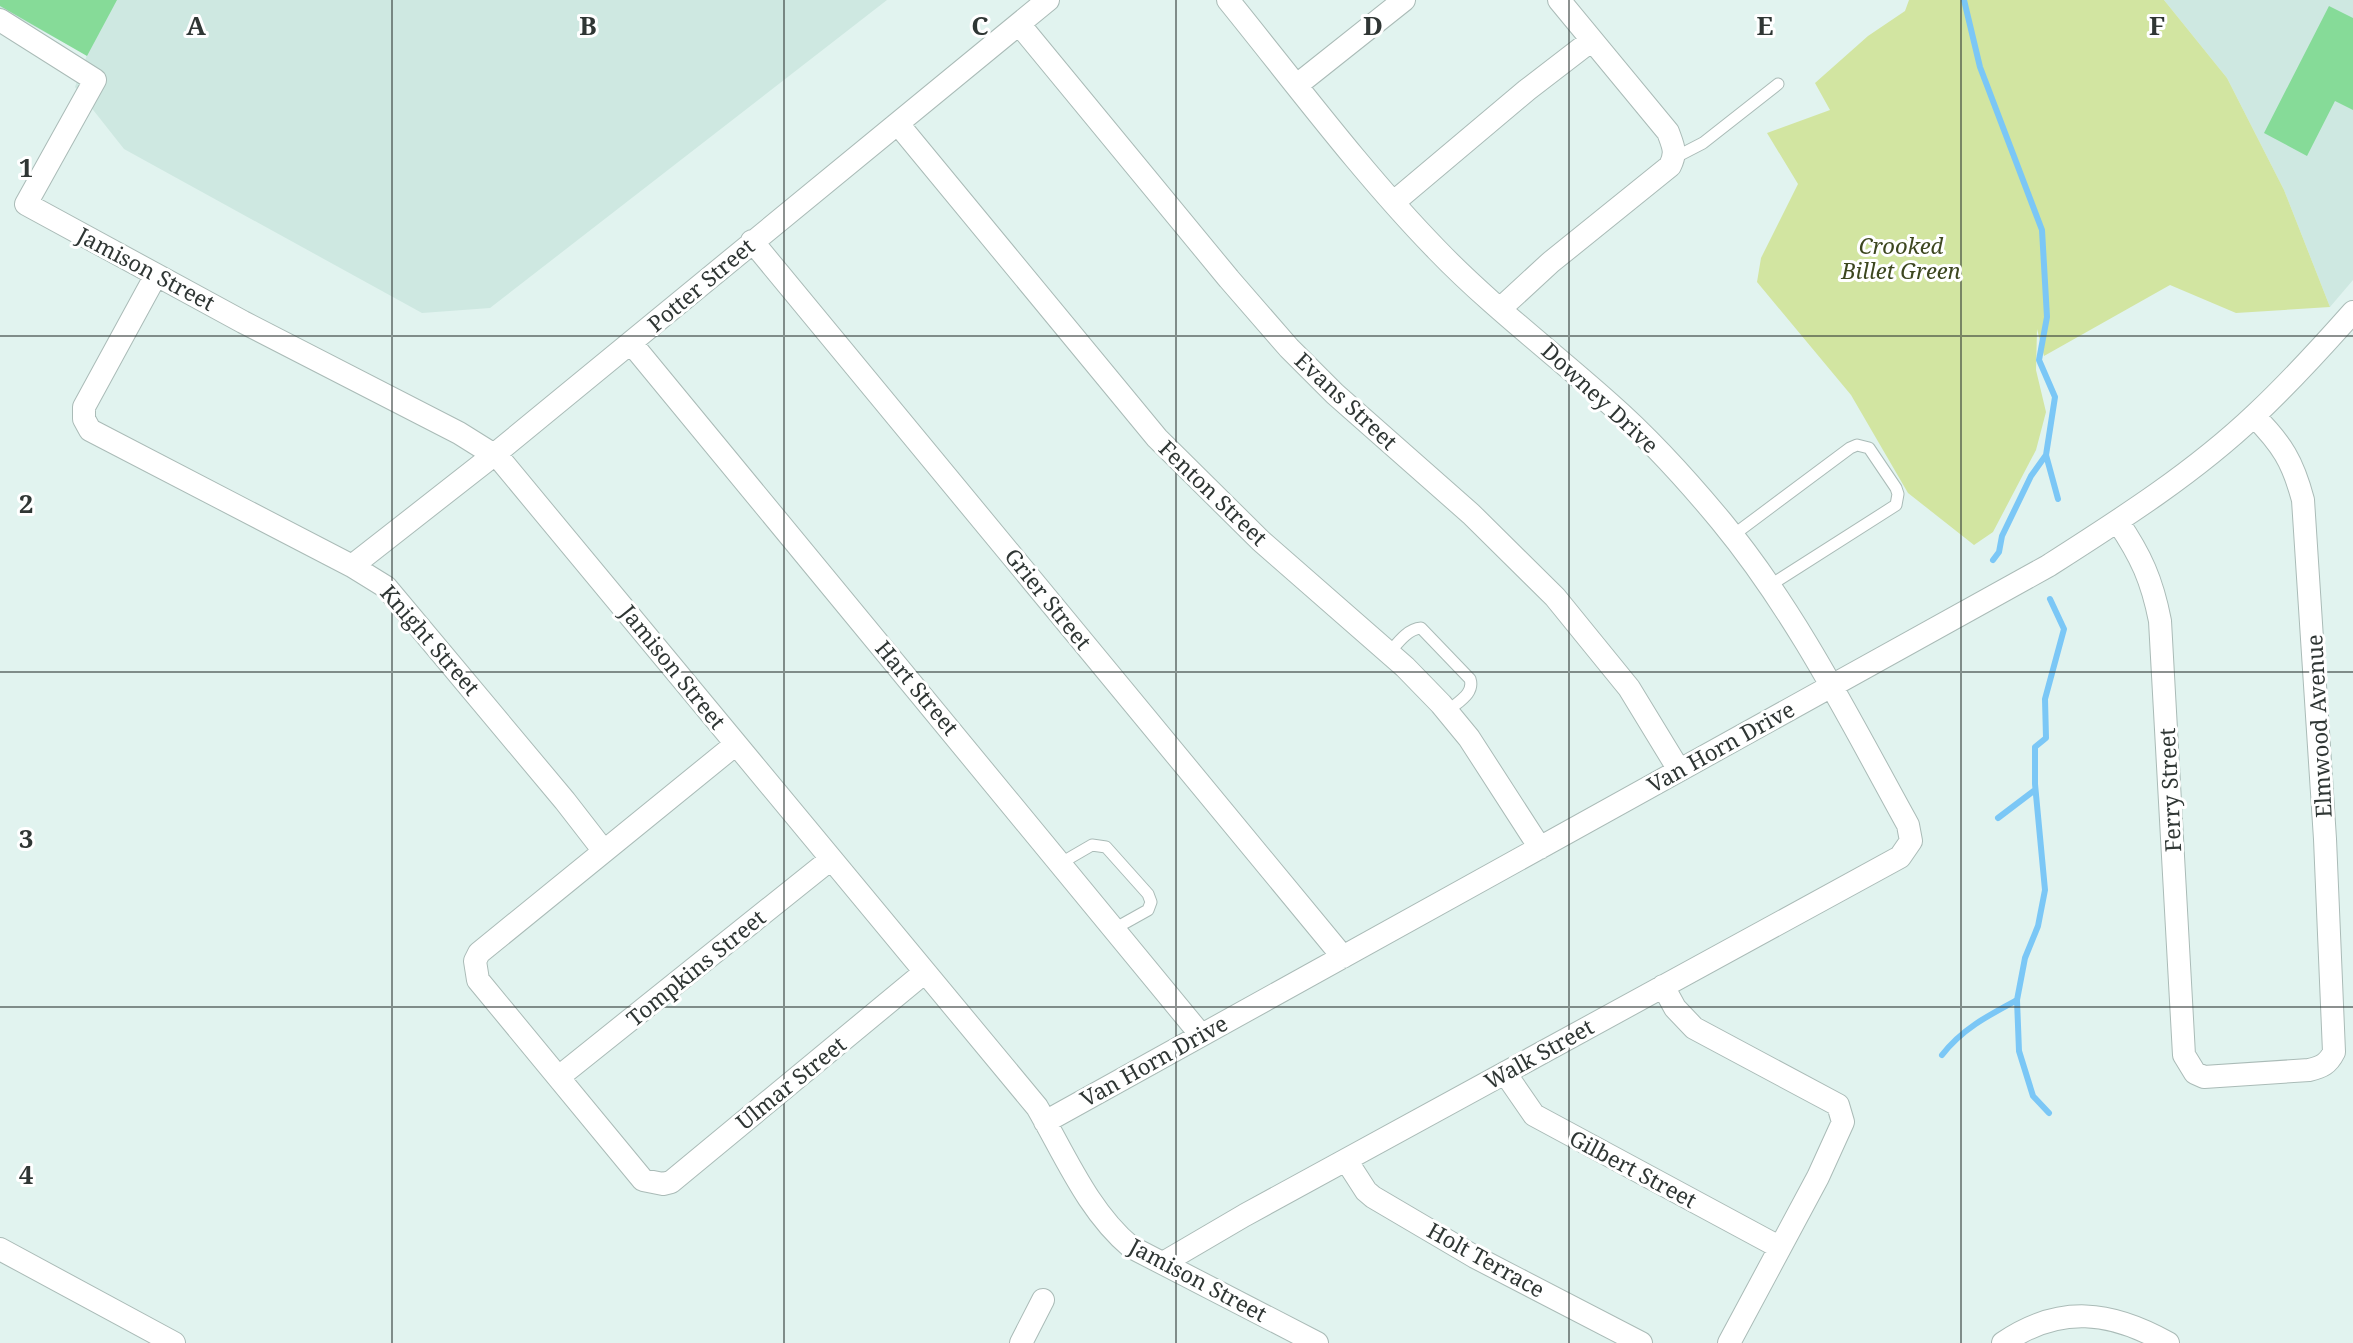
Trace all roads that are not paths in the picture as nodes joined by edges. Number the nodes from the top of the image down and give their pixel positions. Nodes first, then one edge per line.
1 (1048, 0) edge
2 (1228, 0) edge
3 (1404, 0) edge
4 (1559, 0) edge
5 (0, 20) edge
6 (1019, 24) junction
7 (1592, 40) junction
8 (1778, 84) dead end
9 (1297, 85) junction
10 (898, 124) junction
11 (1674, 158) junction
12 (1394, 202) junction
13 (752, 241) junction
14 (156, 275) junction
15 (1501, 308) junction
16 (2353, 312) edge
17 (631, 343) junction
18 (2254, 416) junction
19 (495, 454) junction
20 (2118, 522) junction
21 (1732, 536) junction
22 (352, 566) junction
23 (1769, 586) junction
24 (1389, 653) junction
25 (1832, 687) junction
26 (1447, 712) junction
27 (736, 744) junction
28 (1679, 770) junction
29 (1911, 841) joint
30 (1540, 848) junction
31 (603, 850) junction
32 (831, 859) junction
33 (1061, 863) junction
34 (1114, 929) junction
35 (1343, 957) junction
36 (925, 972) junction
37 (1663, 986) junction
38 (1201, 1035) junction
39 (2188, 1067) joint
40 (1505, 1073) junction
41 (560, 1076) junction
42 (1045, 1122) junction
43 (1346, 1160) junction
44 (1779, 1247) junction
45 (0, 1249) edge
46 (1163, 1263) junction
47 (1043, 1300) dead end
48 (174, 1343) edge
49 (1021, 1343) edge
50 (1317, 1343) edge
51 (1641, 1343) edge
52 (1729, 1343) edge
53 (2003, 1343) edge
54 (2168, 1343) edge

1 - 6 street, Potter Street
2 - 9 street, Downey Drive
3 - 9 street
4 - 7 street
5 - 14 street, Jamison Street
6 - 10 street, Potter Street
6 - 28 street, Evans Street
7 - 11 street
7 - 12 street
8 - 11 lane
9 - 12 street, Downey Drive
10 - 13 street, Potter Street
10 - 24 street, Fenton Street
11 - 15 street
12 - 15 street, Downey Drive
13 - 17 street, Potter Street
13 - 35 street, Grier Street
14 - 19 street, Jamison Street
14 - 22 street, Knight Street
15 - 21 street, Downey Drive
16 - 18 street, Van Horn Drive
17 - 19 street, Potter Street
17 - 33 street, Hart Street
18 - 20 street, Van Horn Drive
18 - 39 street, Elmwood Avenue
19 - 22 street, Potter Street
19 - 27 street, Jamison Street
20 - 25 street, Van Horn Drive
20 - 39 street, Ferry Street
21 - 23 street, Downey Drive
21 - 23 lane
22 - 31 street, Knight Street
23 - 25 street, Downey Drive
24 - 26 street, Fenton Street
24 - 26 lane
25 - 28 street, Van Horn Drive
25 - 29 street, Downey Drive
26 - 30 street, Fenton Street
27 - 31 street
27 - 32 street, Jamison Street
28 - 30 street, Van Horn Drive
29 - 37 street, Walk Street
30 - 35 street, Van Horn Drive
31 - 41 street
32 - 36 street, Jamison Street
32 - 41 street, Tompkins Street
33 - 34 street, Hart Street
33 - 34 lane
34 - 38 street, Hart Street
35 - 38 street, Van Horn Drive
36 - 41 street, Ulmar Street
36 - 42 street, Jamison Street
37 - 40 street, Walk Street
37 - 44 street
38 - 42 street, Van Horn Drive
40 - 43 street, Walk Street
40 - 44 street, Gilbert Street
42 - 46 street, Jamison Street
43 - 46 street, Walk Street
43 - 51 street, Holt Terrace
44 - 52 street
45 - 48 street
46 - 50 street, Jamison Street
47 - 49 street
53 - 54 street

